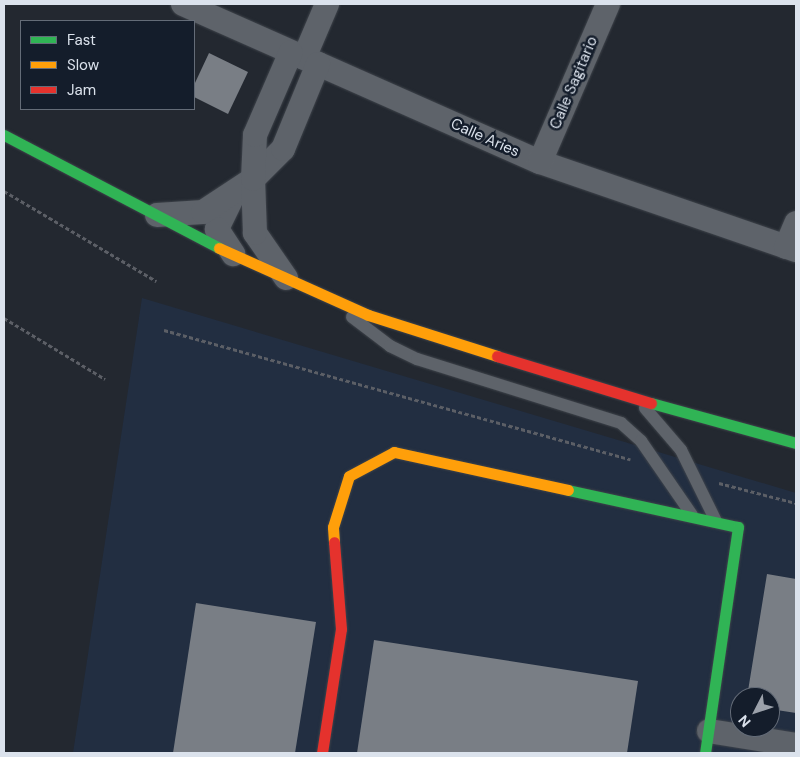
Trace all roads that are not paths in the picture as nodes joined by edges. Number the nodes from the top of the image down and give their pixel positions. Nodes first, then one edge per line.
1 (183, 4) edge
2 (328, 4) edge
3 (608, 4) edge
4 (304, 58) junction
5 (4, 136) edge
6 (540, 162) junction
7 (253, 180) junction
8 (233, 196) junction
9 (157, 216) junction
10 (796, 223) edge
11 (791, 248) edge
12 (233, 254) junction
13 (286, 278) junction
14 (334, 300) junction
15 (634, 398) junction
16 (796, 443) edge
17 (692, 514) junction
18 (716, 521) junction
19 (707, 742) edge
20 (796, 745) edge
21 (322, 753) edge

1 - 4 street, Calle Aries
2 - 4 street
3 - 6 street, Calle Sagitario
4 - 6 street, Calle Aries
4 - 7 street
5 - 9 street
6 - 11 street, Calle Aries
7 - 8 street
7 - 13 street
8 - 9 street
8 - 12 street
9 - 12 street
10 - 11 street
12 - 13 street
13 - 14 street
14 - 15 street
14 - 17 lane
15 - 16 street
15 - 18 lane
17 - 18 street
17 - 21 street
18 - 19 street
19 - 20 street

